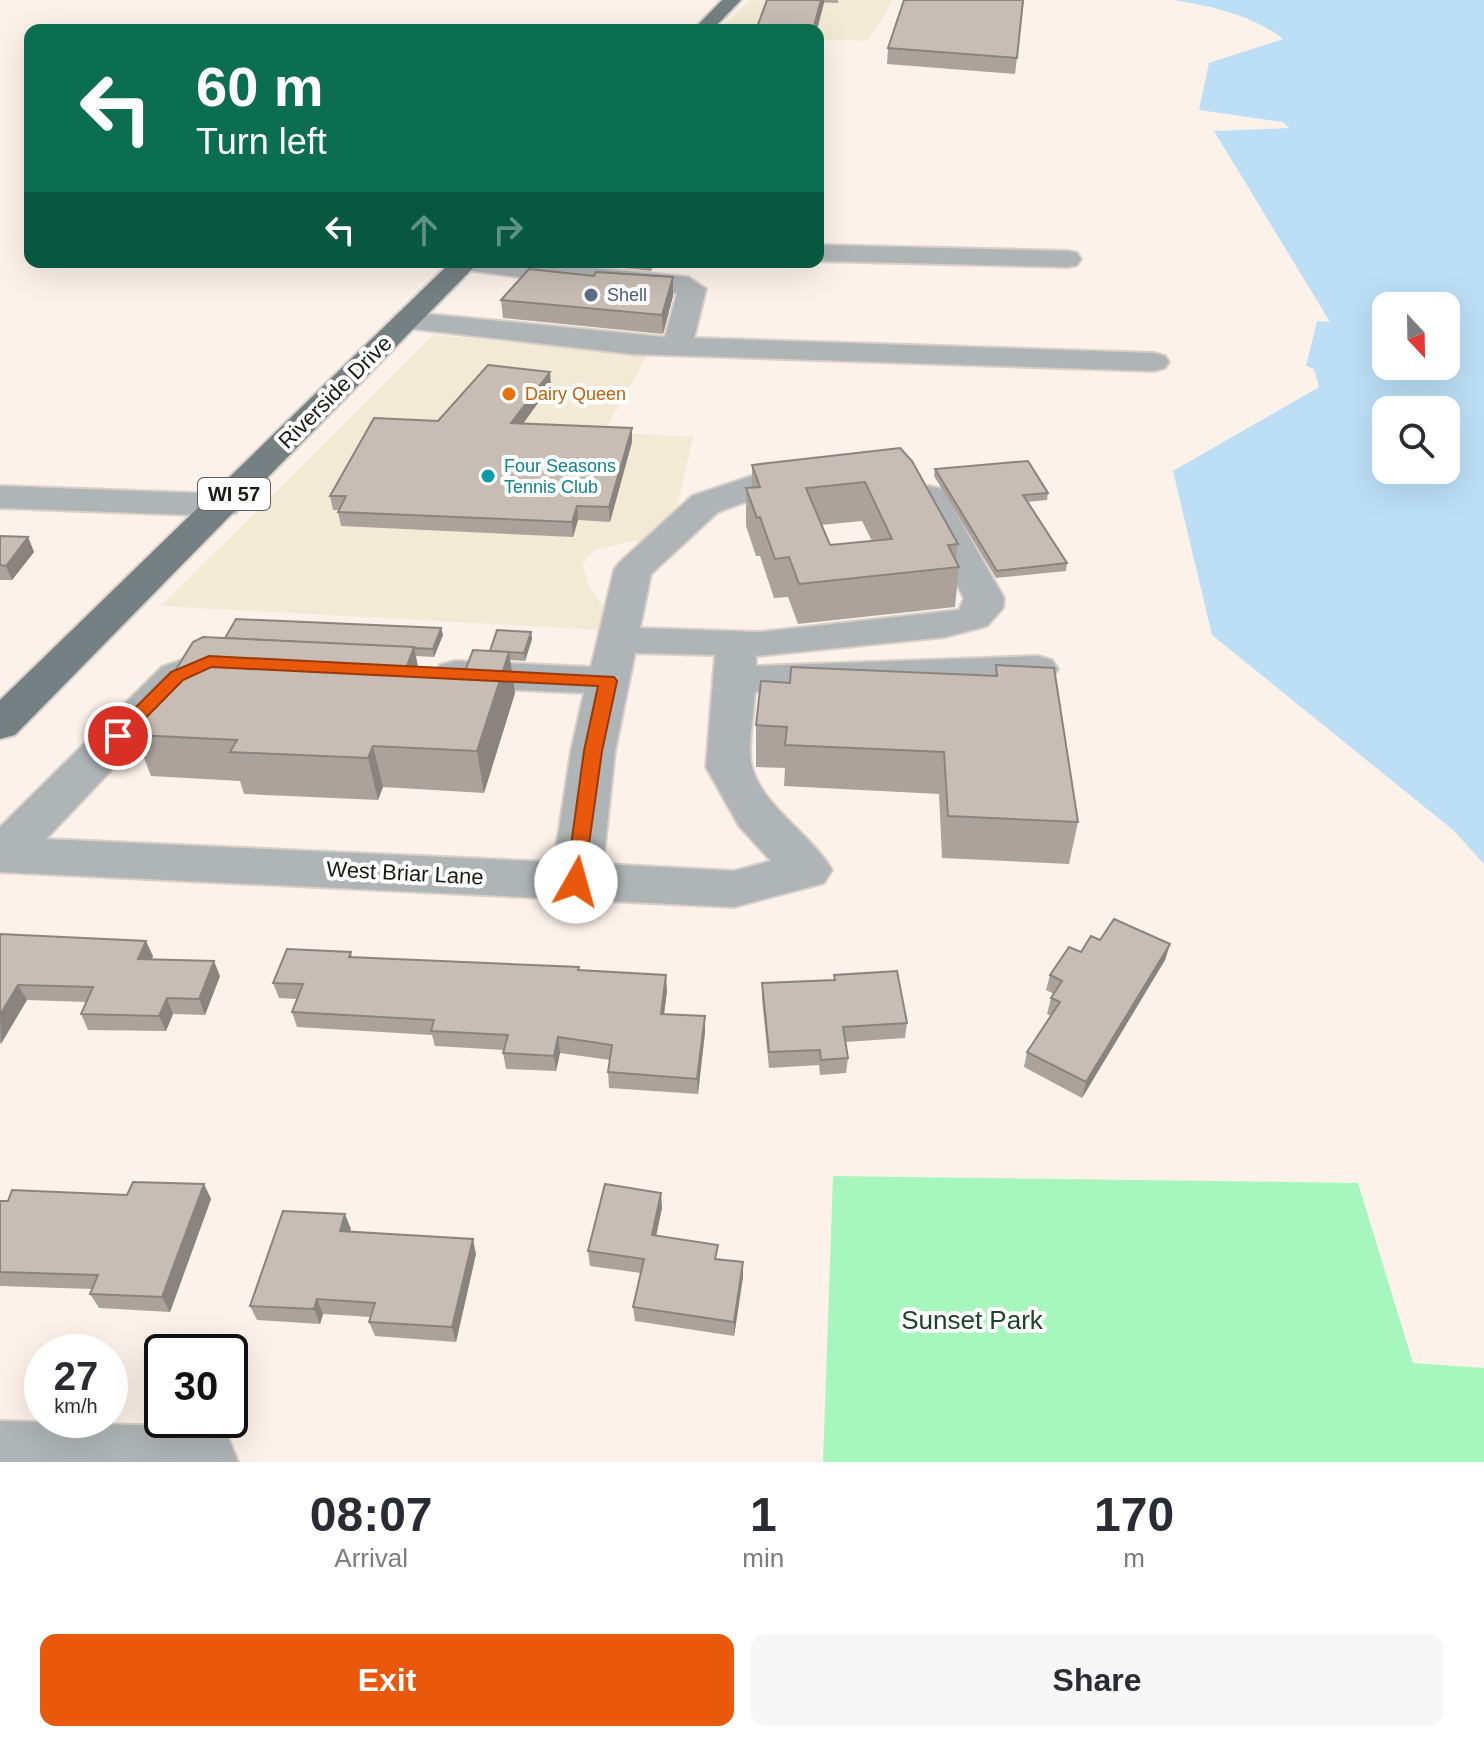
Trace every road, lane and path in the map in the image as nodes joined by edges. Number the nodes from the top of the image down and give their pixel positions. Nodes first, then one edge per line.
1 (732, 0) edge
2 (708, 24) edge
3 (824, 253) edge
4 (1068, 259) dead end
5 (467, 268) edge
6 (512, 268) edge
7 (520, 269) junction
8 (475, 303) junction
9 (584, 309) junction
10 (406, 321) junction
11 (677, 346) junction
12 (1154, 362) dead end
13 (852, 473) edge
14 (908, 474) edge
15 (0, 497) edge
16 (223, 505) junction
17 (618, 640) junction
18 (734, 662) junction
19 (257, 664) edge
20 (1037, 669) edge
21 (416, 672) edge
22 (608, 681) junction
23 (0, 725) edge
24 (1, 854) edge
25 (576, 882) junction
26 (0, 1456) edge
27 (203, 1462) edge

1 - 2 main road
3 - 4 street
5 - 8 main road, Riverside Drive / WI 57
6 - 7 street
7 - 8 street
7 - 9 street
8 - 9 street
8 - 10 main road, Riverside Drive / WI 57
8 - 10 street
9 - 11 street
9 - 11 street
10 - 16 main road, Riverside Drive / WI 57
11 - 12 street
13 - 17 street
14 - 18 street
15 - 16 street
16 - 23 main road, Riverside Drive / WI 57
17 - 18 street
17 - 22 street
18 - 20 street
18 - 25 street, West Briar Lane
19 - 24 street
21 - 22 street
22 - 25 street
24 - 25 street, West Briar Lane
26 - 27 street

